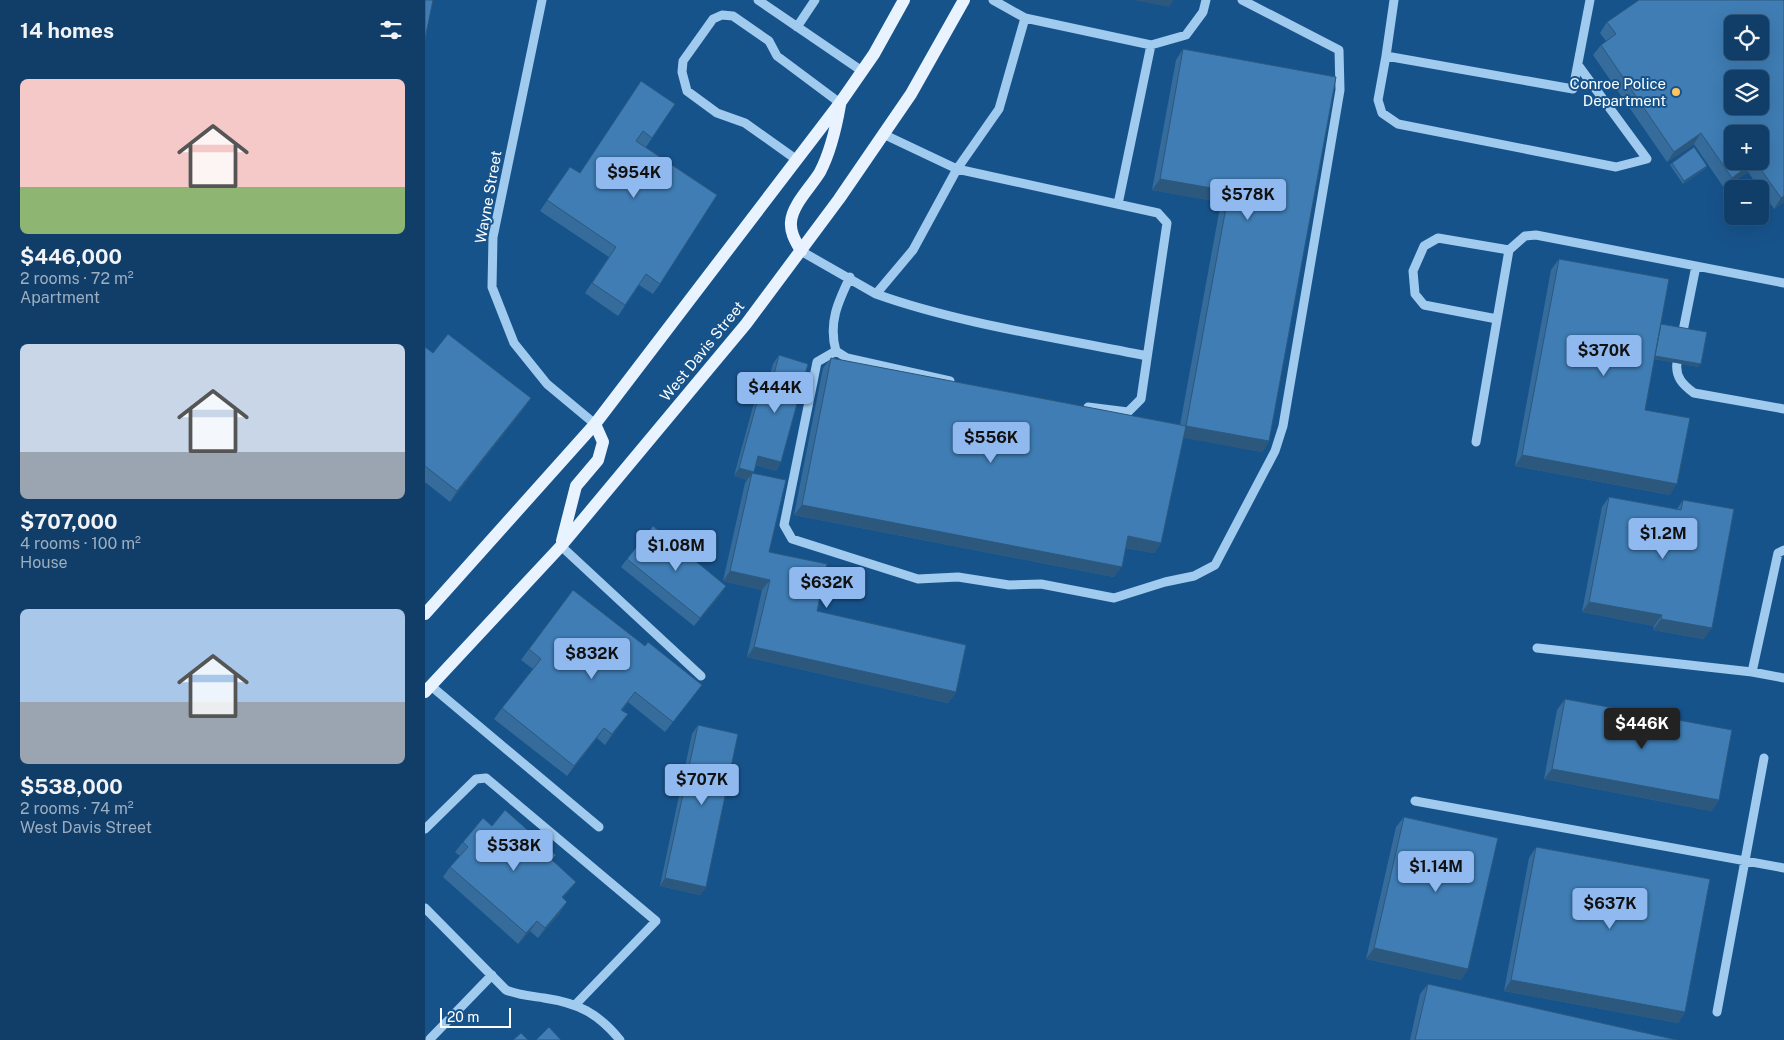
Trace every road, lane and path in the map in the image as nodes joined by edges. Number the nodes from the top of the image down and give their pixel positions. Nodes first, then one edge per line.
1 (542, 0) edge
2 (758, 0) edge
3 (815, 0) edge
4 (904, 0) edge
5 (964, 0) edge
6 (993, 0) edge
7 (1206, 0) edge
8 (1242, 0) edge
9 (1394, 0) edge
10 (1590, 0) edge
11 (1025, 18) junction
12 (797, 27) junction
13 (1151, 45) junction
14 (1386, 56) junction
15 (1577, 65) junction
16 (862, 71) junction
17 (840, 103) junction
18 (883, 134) junction
19 (797, 160) junction
20 (957, 169) junction
21 (1118, 204) junction
22 (1509, 250) junction
23 (801, 251) junction
24 (1696, 266) junction
25 (850, 277) junction
26 (1784, 283) edge
27 (876, 294) junction
28 (1497, 319) junction
29 (1683, 331) edge
30 (836, 351) junction
31 (1147, 356) junction
32 (1677, 363) edge
33 (964, 384) edge
34 (1078, 406) edge
35 (1784, 409) edge
36 (595, 424) junction
37 (1475, 442) dead end
38 (561, 546) junction
39 (1784, 550) edge
40 (426, 612) edge
41 (1537, 648) dead end
42 (1752, 672) junction
43 (701, 676) dead end
44 (1784, 678) edge
45 (428, 689) edge
46 (1764, 758) dead end
47 (1415, 801) dead end
48 (599, 827) dead end
49 (425, 829) edge
50 (1745, 861) junction
51 (1784, 868) edge
52 (425, 908) edge
53 (492, 975) junction
54 (575, 1004) junction
55 (1717, 1012) dead end
56 (429, 1038) edge
57 (620, 1040) edge

1 - 36 street, Wayne Street
2 - 12 street
3 - 12 street
4 - 16 main road
5 - 18 main road, West Davis Street
6 - 11 street
7 - 13 street
8 - 30 street
9 - 14 street
10 - 15 street
11 - 13 street
11 - 20 street
12 - 16 street
13 - 21 street
14 - 15 street
14 - 15 street
16 - 17 main road
17 - 19 main road
17 - 19 street
17 - 23 main road
18 - 20 street
18 - 23 main road, West Davis Street
19 - 36 main road
20 - 21 street
20 - 27 street
21 - 31 street
22 - 24 street
22 - 28 street
22 - 28 street
23 - 25 street
23 - 38 main road, West Davis Street
24 - 26 street
24 - 29 street
25 - 27 street
25 - 30 street
27 - 31 street
28 - 37 street
30 - 33 street
31 - 34 street
32 - 35 street
36 - 38 main road
36 - 40 main road
38 - 43 street
38 - 45 main road, West Davis Street
39 - 42 street
41 - 42 street
42 - 44 street
45 - 48 street
46 - 50 street
47 - 50 street
49 - 54 street
50 - 51 street
50 - 55 street
52 - 53 street
53 - 54 street
53 - 56 street
54 - 57 street

